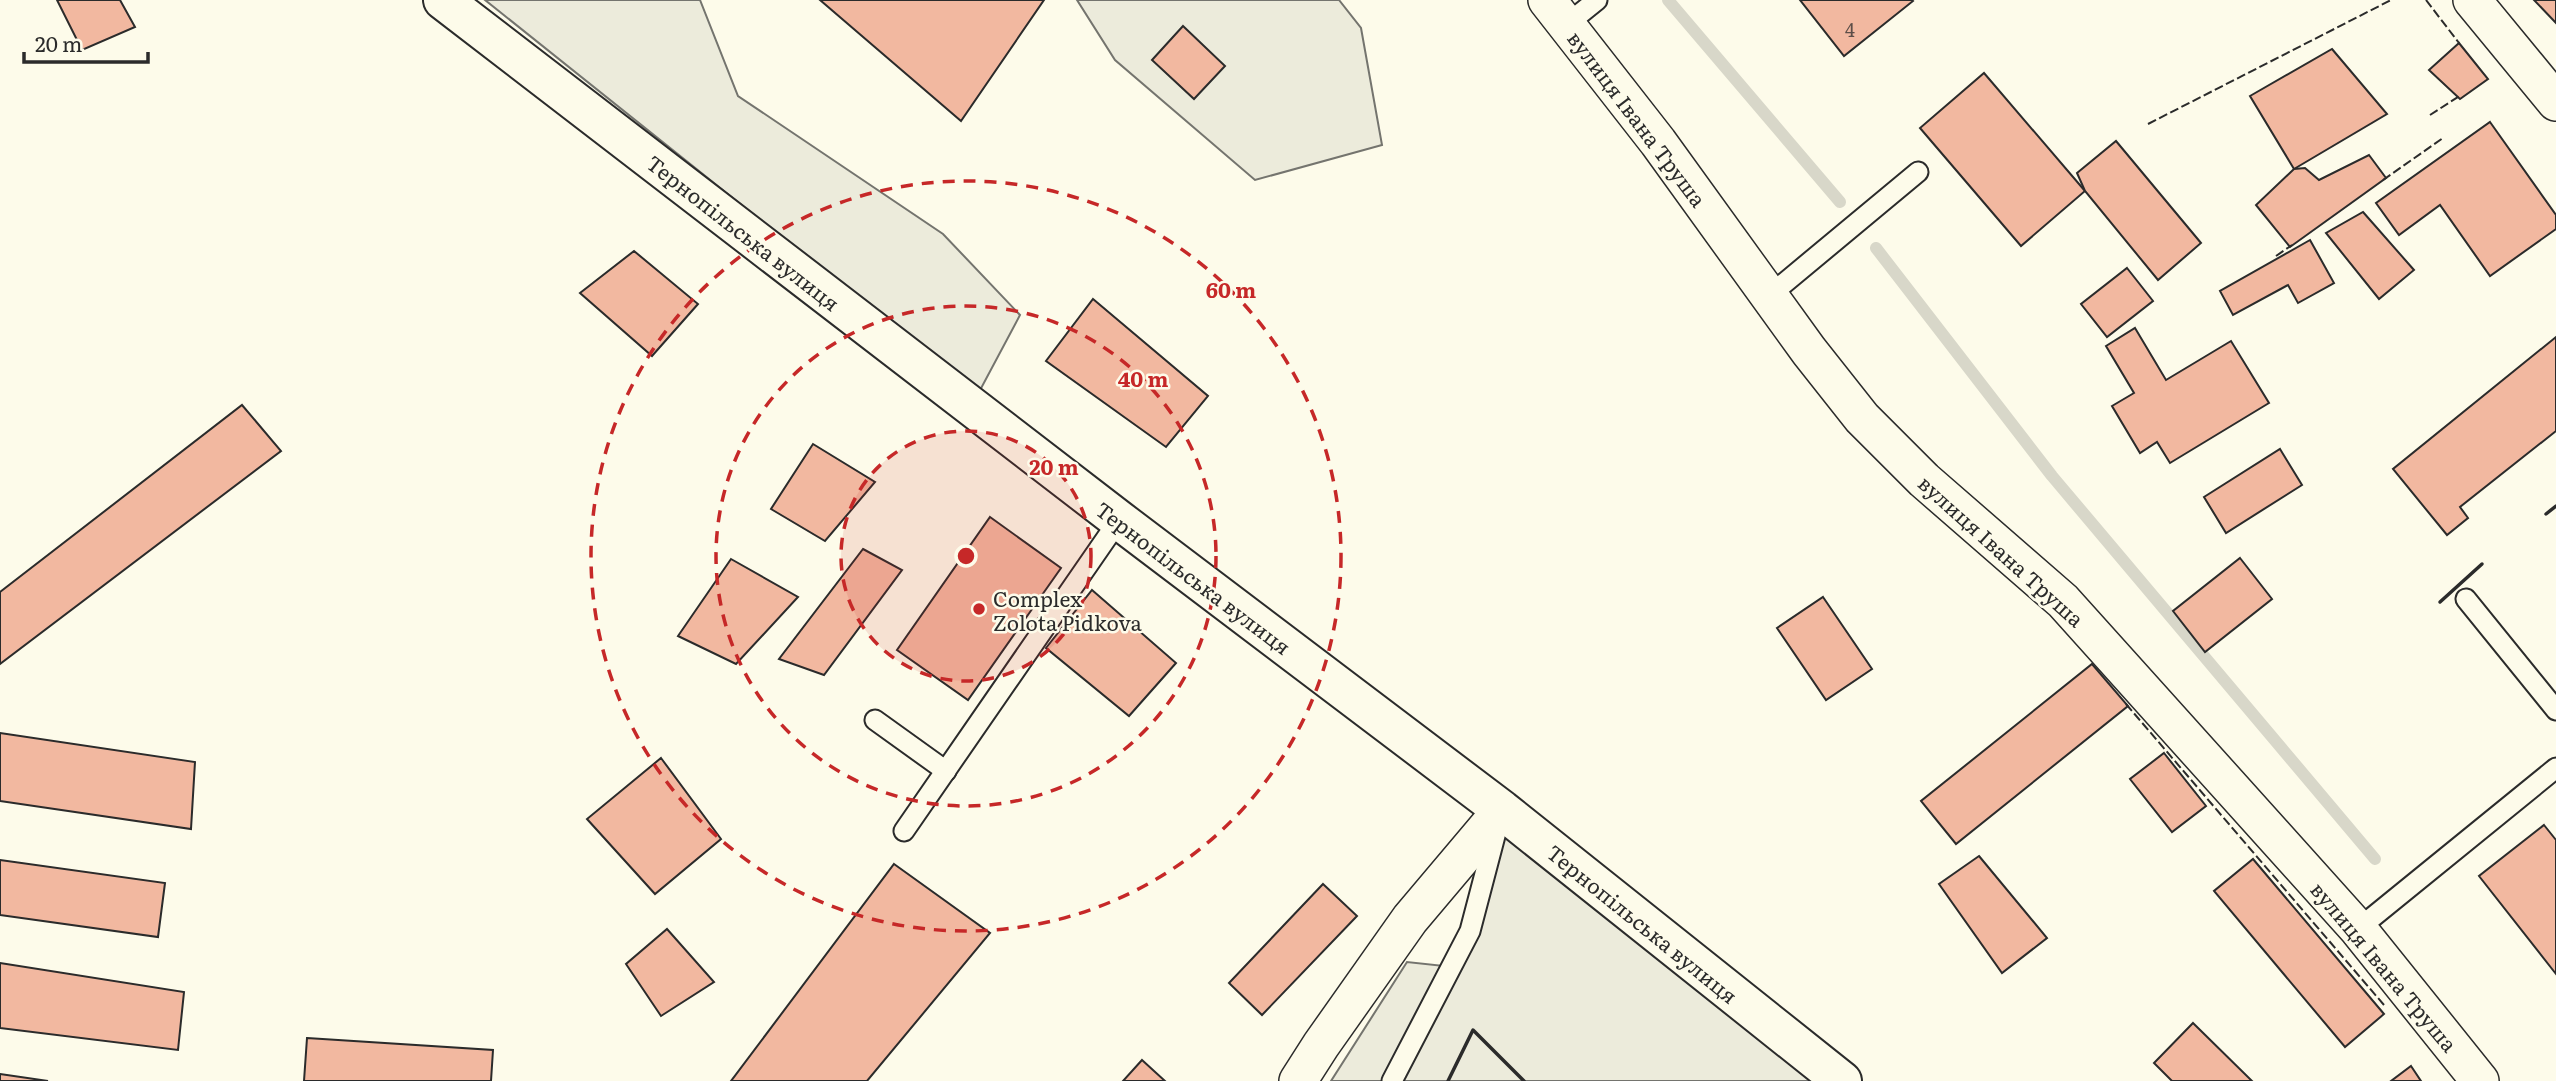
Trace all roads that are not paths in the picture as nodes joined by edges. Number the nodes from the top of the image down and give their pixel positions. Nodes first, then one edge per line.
1 (443, 0) edge
2 (1597, 0) edge
3 (2472, 0) edge
4 (1557, 12) edge
5 (2556, 102) edge
6 (1918, 172) dead end
7 (1770, 295) junction
8 (1119, 520) junction
9 (2466, 599) dead end
10 (2556, 710) edge
11 (875, 720) dead end
12 (2556, 768) edge
13 (946, 771) junction
14 (1502, 810) junction
15 (904, 831) dead end
16 (2357, 929) junction
17 (1298, 1081) edge
18 (1392, 1081) edge
19 (1842, 1081) edge
20 (2480, 1081) edge

1 - 8 street, Тернопільська вулиця
2 - 4 lane
3 - 5 street
4 - 7 street, вулиця Івана Труша
6 - 7 lane
7 - 16 street, вулиця Івана Труша
8 - 13 lane
8 - 14 street, Тернопільська вулиця
9 - 10 lane
11 - 13 lane
12 - 16 lane
13 - 15 lane
14 - 17 street
14 - 18 lane
14 - 19 street, Тернопільська вулиця
16 - 20 street, вулиця Івана Труша

